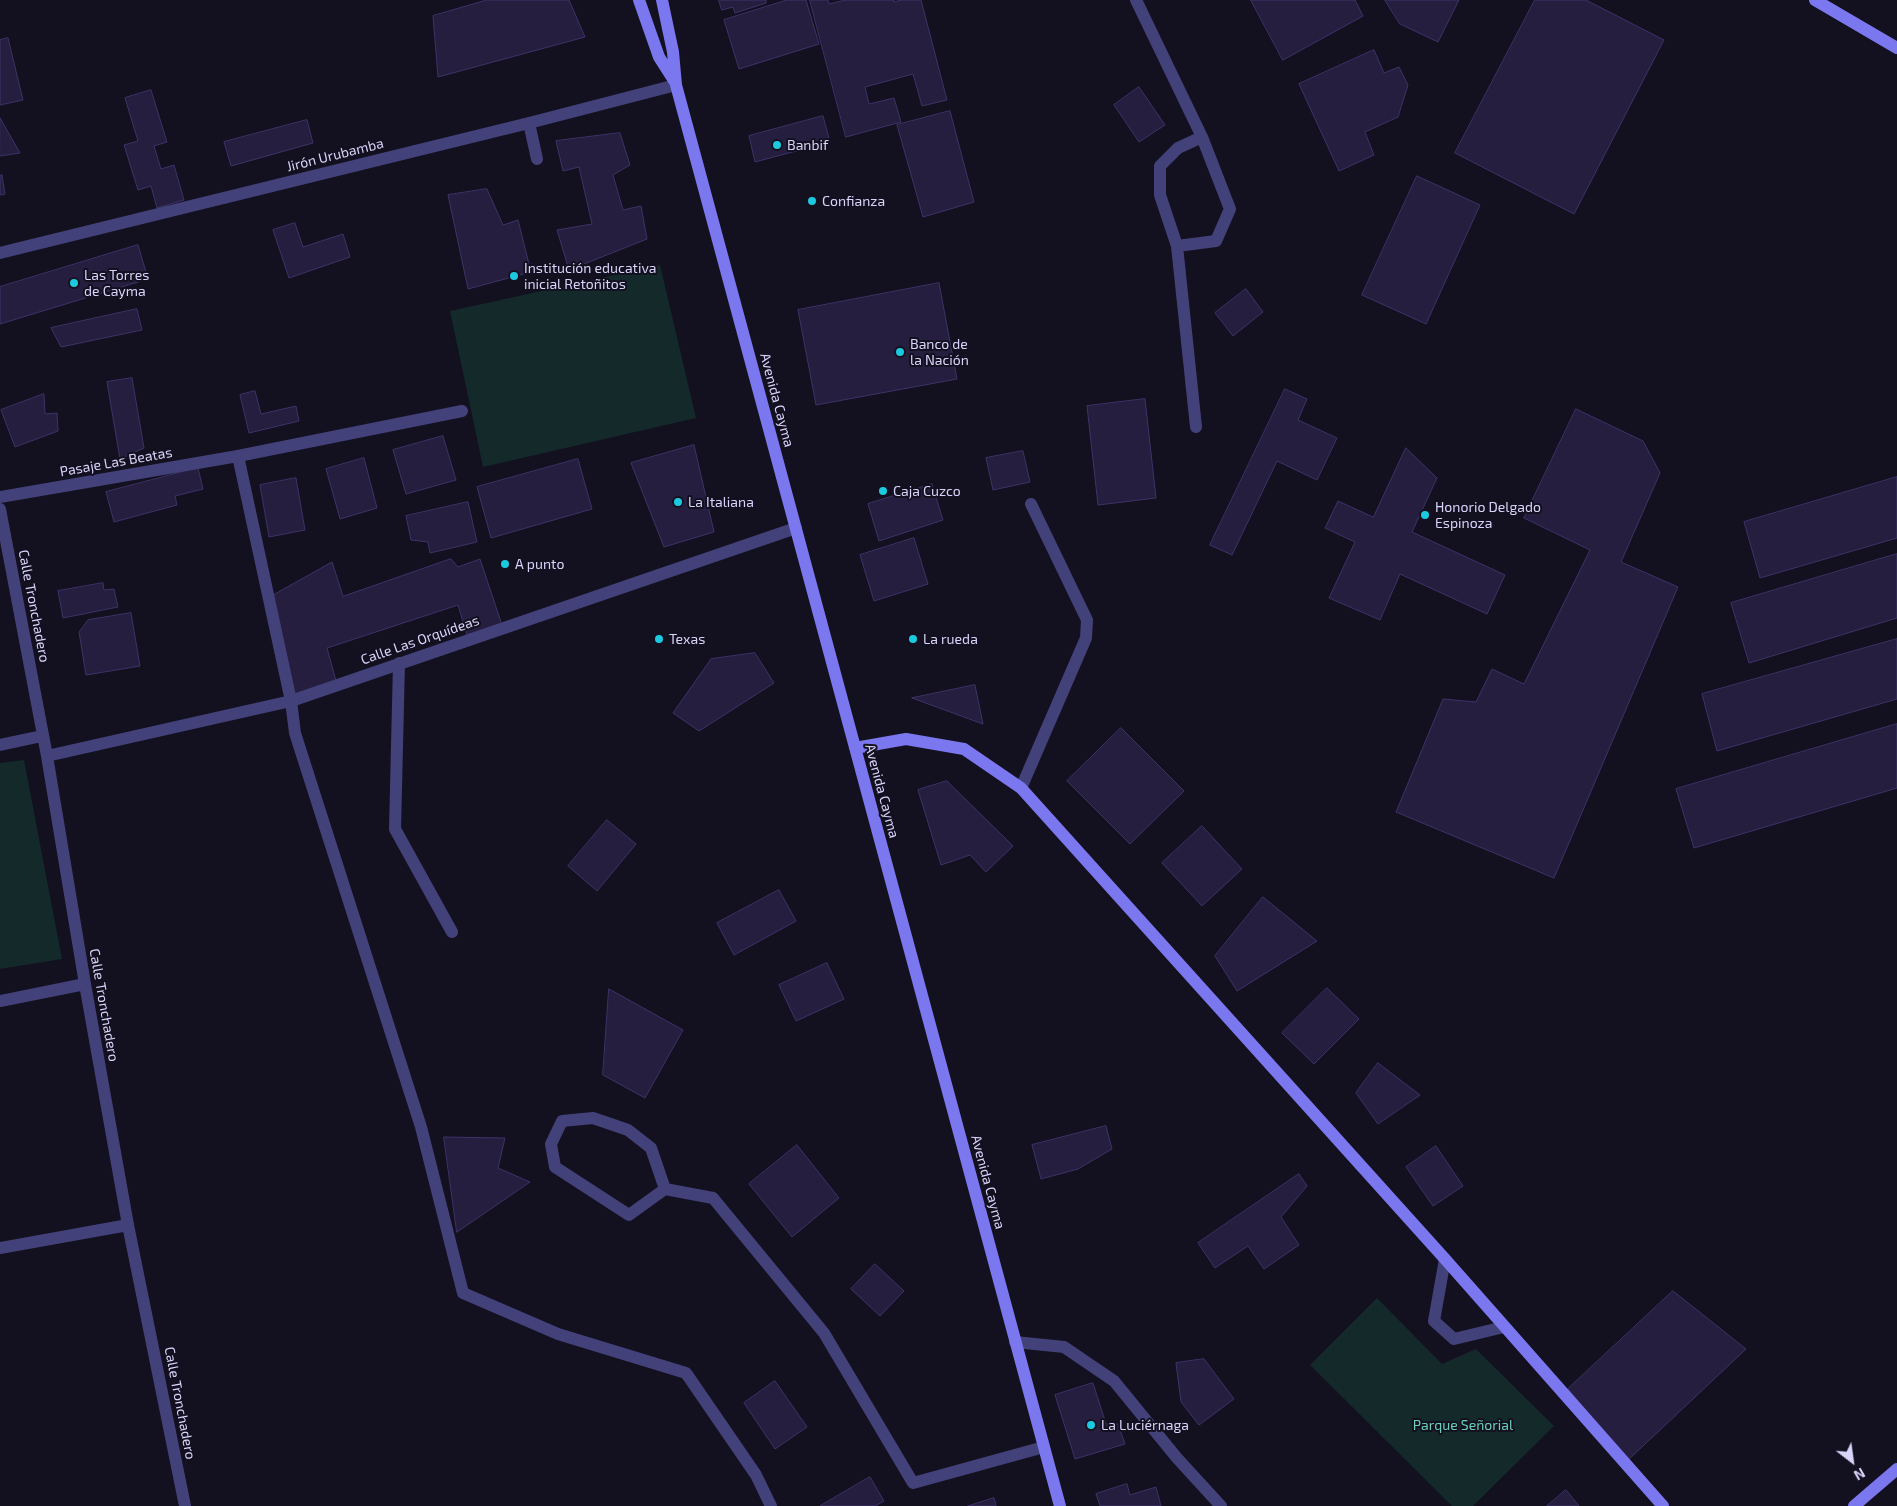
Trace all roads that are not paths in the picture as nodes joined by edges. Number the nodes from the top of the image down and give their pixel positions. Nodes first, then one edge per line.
1 (639, 0) edge
2 (662, 0) edge
3 (1136, 0) edge
4 (1815, 0) edge
5 (1897, 48) edge
6 (676, 85) junction
7 (529, 122) junction
8 (1202, 137) junction
9 (537, 159) dead end
10 (1177, 246) junction
11 (0, 253) edge
12 (462, 411) dead end
13 (1196, 428) dead end
14 (238, 456) junction
15 (0, 497) edge
16 (1031, 504) dead end
17 (0, 509) edge
18 (796, 528) junction
19 (399, 663) junction
20 (291, 701) junction
21 (42, 736) junction
22 (0, 744) edge
23 (855, 748) junction
24 (47, 756) junction
25 (1021, 788) junction
26 (452, 932) dead end
27 (85, 984) junction
28 (0, 1001) edge
29 (665, 1189) junction
30 (128, 1225) junction
31 (0, 1248) edge
32 (1445, 1259) junction
33 (1504, 1327) junction
34 (1015, 1342) junction
35 (1044, 1447) junction
36 (1897, 1469) edge
37 (185, 1506) edge
38 (770, 1506) edge
39 (1060, 1506) edge
40 (1221, 1506) edge
41 (1663, 1506) edge
42 (1854, 1506) edge

1 - 6 main road, Avenida Cayma
2 - 6 main road, Avenida Cayma
3 - 8 street
4 - 5 main road
6 - 7 street, Jirón Urubamba
6 - 18 main road, Avenida Cayma
7 - 9 street
7 - 11 street, Jirón Urubamba
8 - 10 street
8 - 10 street
10 - 13 street
12 - 14 street, Pasaje Las Beatas
14 - 15 street, Pasaje Las Beatas
14 - 20 street
16 - 25 street
17 - 21 street, Calle Tronchadero
18 - 19 street, Calle Las Orquídeas
18 - 23 main road, Avenida Cayma
19 - 20 street, Calle Las Orquídeas
19 - 26 street
20 - 24 street, Calle Las Orquídeas
20 - 38 street
21 - 22 street
21 - 24 street, Calle Tronchadero
23 - 25 main road
23 - 34 main road, Avenida Cayma
24 - 27 street, Calle Tronchadero
25 - 32 main road
27 - 28 street
27 - 30 street, Calle Tronchadero
29 - 29 street
29 - 35 street
30 - 31 street
30 - 37 street, Calle Tronchadero
32 - 33 main road
32 - 33 street
33 - 41 main road
34 - 35 main road, Avenida Cayma
34 - 40 street
35 - 39 main road, Avenida Cayma
36 - 42 main road

